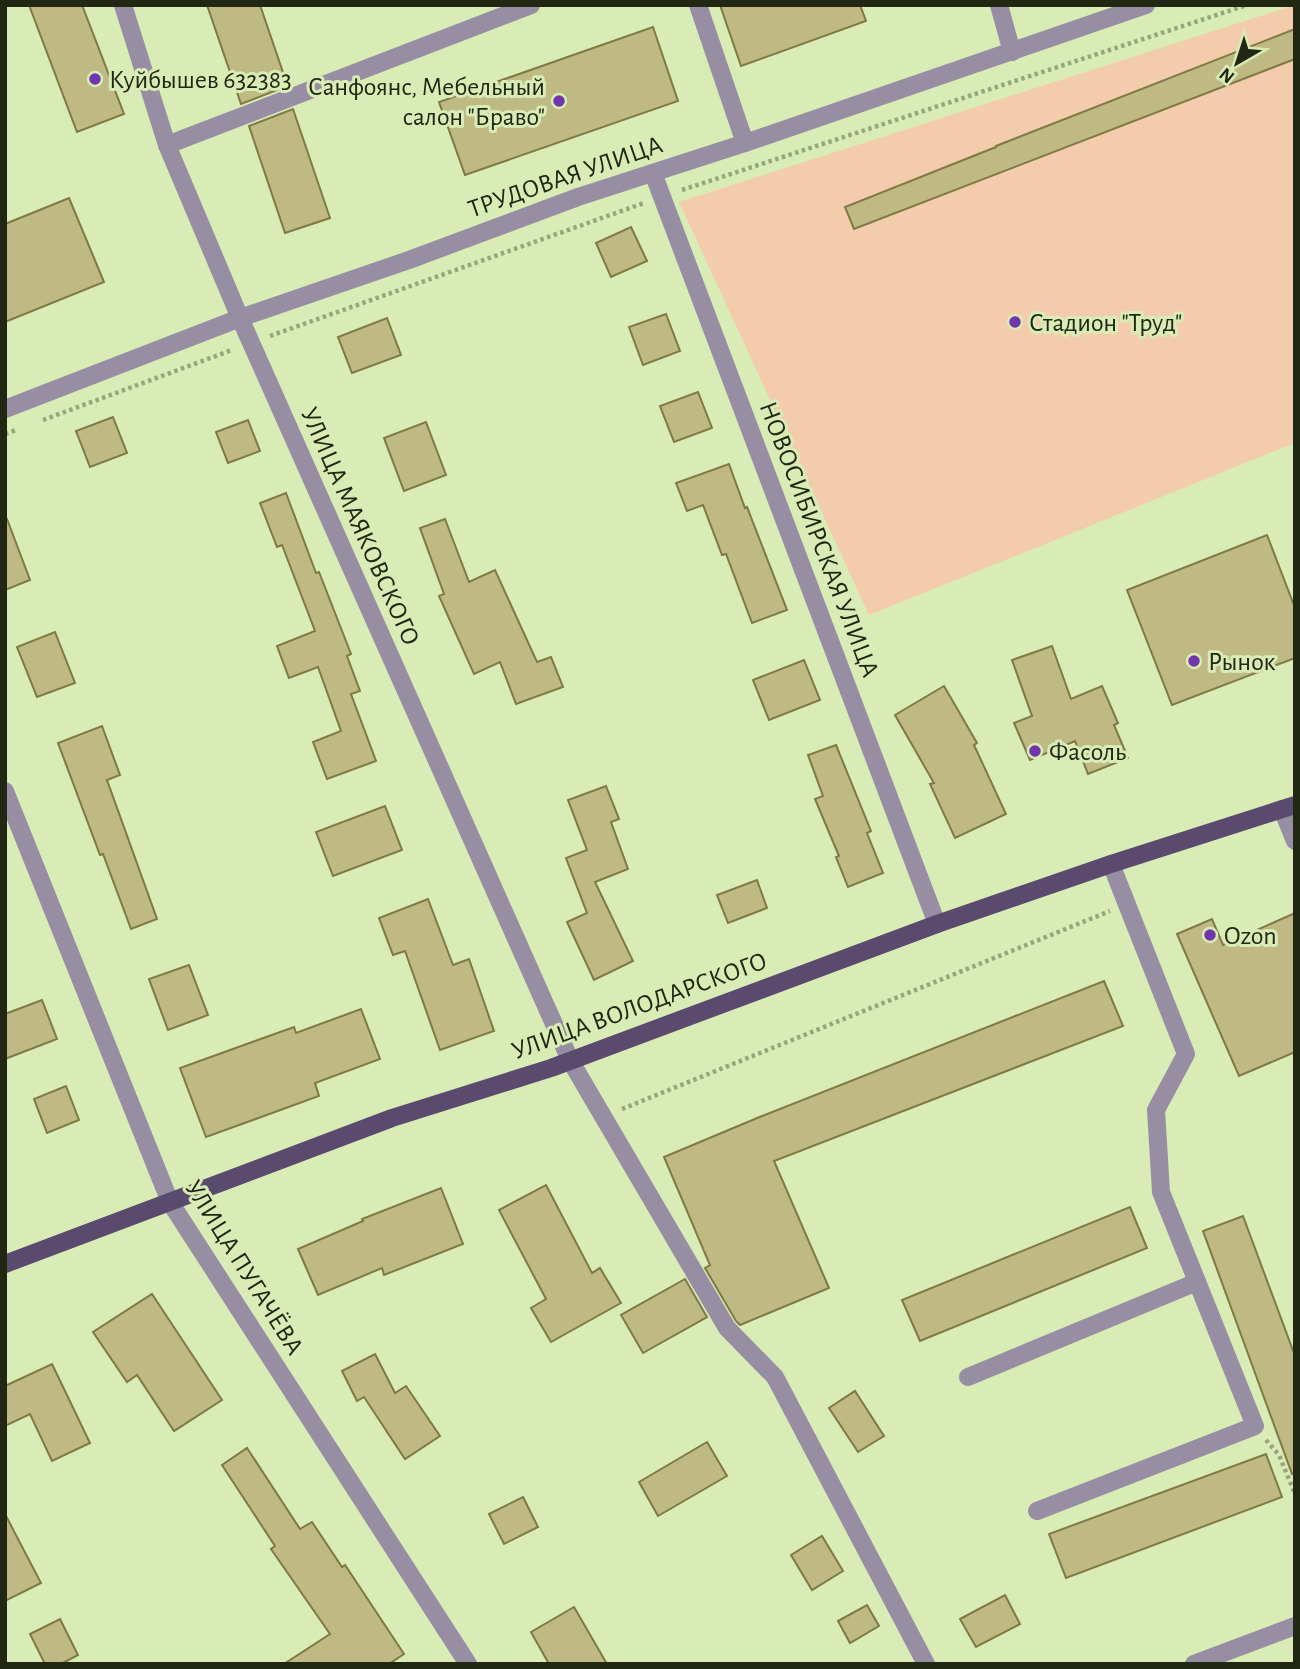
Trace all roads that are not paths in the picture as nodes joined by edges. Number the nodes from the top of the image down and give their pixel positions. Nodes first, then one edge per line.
1 (123, 5) edge
2 (531, 5) edge
3 (698, 5) edge
4 (999, 5) edge
5 (1146, 5) edge
6 (1012, 52) junction
7 (745, 143) junction
8 (167, 145) junction
9 (653, 173) junction
10 (240, 318) junction
11 (5, 409) edge
12 (5, 791) edge
13 (1289, 807) edge
14 (1295, 841) edge
15 (1111, 864) junction
16 (937, 924) junction
17 (570, 1060) junction
18 (170, 1202) junction
19 (5, 1264) edge
20 (1197, 1282) junction
21 (968, 1377) dead end
22 (1037, 1511) dead end
23 (1295, 1626) edge
24 (468, 1664) edge
25 (926, 1664) edge
26 (1194, 1664) edge

1 - 8 street, УЛИЦА МАЯКОВСКОГО
2 - 8 street
3 - 7 street
4 - 6 street
5 - 6 street, ТРУДОВАЯ УЛИЦА
6 - 7 street, ТРУДОВАЯ УЛИЦА
7 - 9 street, ТРУДОВАЯ УЛИЦА
8 - 10 street, УЛИЦА МАЯКОВСКОГО
9 - 10 street, ТРУДОВАЯ УЛИЦА
9 - 16 street, НОВОСИБИРСКАЯ УЛИЦА
10 - 11 street, ТРУДОВАЯ УЛИЦА
10 - 17 street, УЛИЦА МАЯКОВСКОГО
12 - 18 street, УЛИЦА ПУГАЧЁВА
13 - 14 street
13 - 15 main road, УЛИЦА ВОЛОДАРСКОГО
15 - 16 main road, УЛИЦА ВОЛОДАРСКОГО
15 - 20 street
16 - 17 main road, УЛИЦА ВОЛОДАРСКОГО
17 - 18 main road, УЛИЦА ВОЛОДАРСКОГО
17 - 25 street, УЛИЦА МАЯКОВСКОГО
18 - 19 main road, УЛИЦА ВОЛОДАРСКОГО
18 - 24 street, УЛИЦА ПУГАЧЁВА
20 - 21 street
20 - 22 street
23 - 26 street

